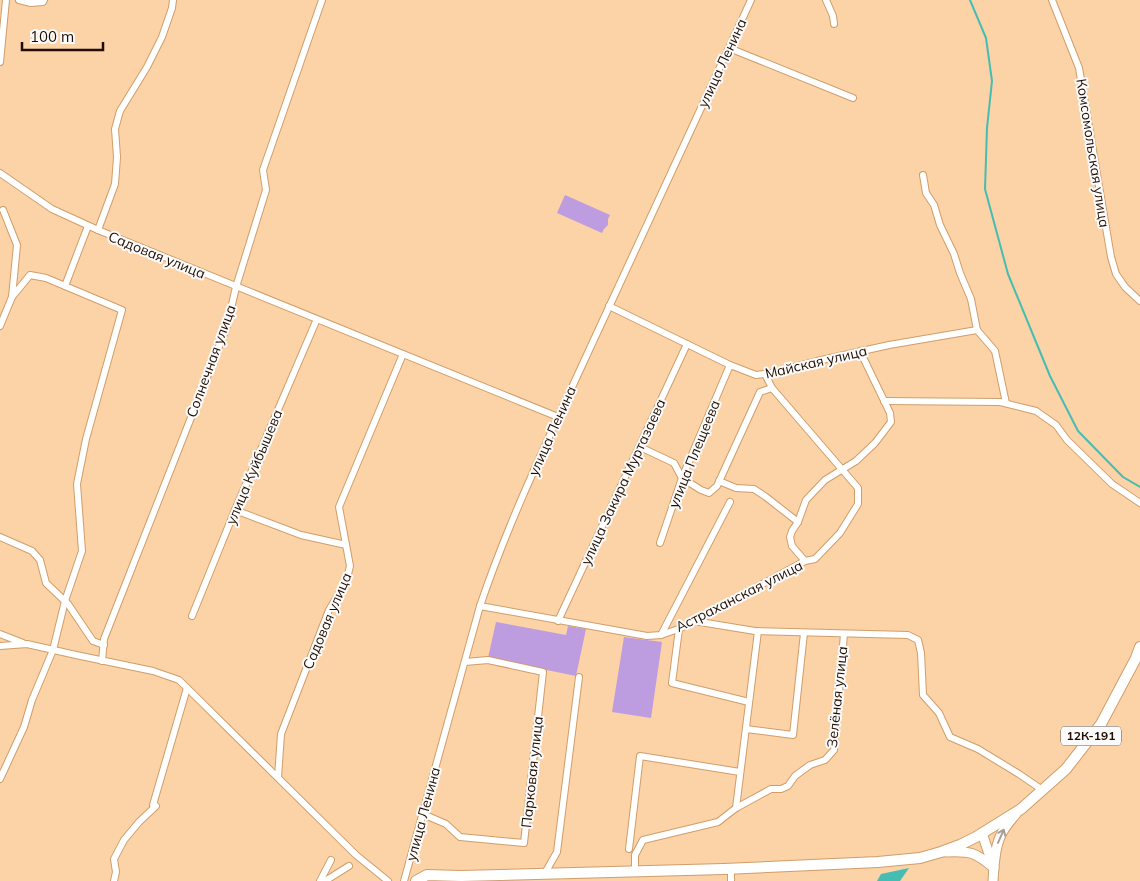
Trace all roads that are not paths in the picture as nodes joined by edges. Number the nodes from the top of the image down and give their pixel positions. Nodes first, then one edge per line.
1 (6, 0) edge
2 (12, 0) edge
3 (18, 0) edge
4 (44, 0) edge
5 (173, 0) edge
6 (322, 0) edge
7 (751, 0) edge
8 (826, 0) edge
9 (1052, 0) edge
10 (834, 24) dead end
11 (1, 36) edge
12 (729, 48) junction
13 (0, 62) edge
14 (853, 98) dead end
15 (0, 172) edge
16 (923, 175) dead end
17 (3, 210) dead end
18 (88, 226) junction
19 (98, 230) junction
20 (65, 286) junction
21 (236, 287) junction
22 (12, 297) junction
23 (1140, 301) edge
24 (609, 306) junction
25 (317, 319) junction
26 (0, 326) edge
27 (977, 330) junction
28 (687, 344) junction
29 (860, 352) junction
30 (403, 354) junction
31 (730, 365) junction
32 (765, 374) junction
33 (772, 388) junction
34 (884, 401) junction
35 (1006, 403) junction
36 (558, 417) junction
37 (640, 447) junction
38 (842, 470) junction
39 (682, 478) junction
40 (719, 481) junction
41 (730, 502) dead end
42 (1140, 503) edge
43 (235, 510) junction
44 (798, 522) junction
45 (0, 537) edge
46 (660, 543) dead end
47 (346, 545) junction
48 (805, 561) junction
49 (65, 601) junction
50 (480, 606) junction
51 (192, 616) dead end
52 (558, 621) junction
53 (694, 621) junction
54 (679, 629) junction
55 (758, 632) junction
56 (804, 632) junction
57 (0, 634) edge
58 (844, 634) junction
59 (661, 635) junction
60 (26, 644) junction
61 (104, 645) junction
62 (0, 646) edge
63 (1140, 647) edge
64 (53, 650) junction
65 (102, 661) junction
66 (465, 662) junction
67 (579, 677) dead end
68 (188, 688) junction
69 (749, 702) junction
70 (746, 729) junction
71 (740, 772) junction
72 (278, 777) junction
73 (0, 779) edge
74 (1041, 791) junction
75 (736, 808) junction
76 (1021, 809) junction
77 (423, 814) junction
78 (982, 833) junction
79 (629, 849) dead end
80 (941, 852) junction
81 (331, 860) dead end
82 (349, 866) dead end
83 (731, 868) junction
84 (994, 868) junction
85 (635, 871) junction
86 (545, 873) junction
87 (114, 881) edge
88 (320, 881) edge
89 (325, 881) edge
90 (388, 881) edge
91 (404, 881) edge
92 (416, 881) edge
93 (731, 881) edge
94 (993, 881) edge

1 - 2 street
1 - 11 street
3 - 4 street
5 - 19 street
6 - 21 street, Солнечная улица
7 - 12 street, улица Ленина
8 - 10 street
9 - 23 street, Комсомольская улица
11 - 13 street
12 - 14 street
12 - 24 street, улица Ленина
15 - 18 street, Садовая улица
16 - 27 street
17 - 22 street
18 - 19 street, Садовая улица
18 - 20 street
19 - 21 street, Садовая улица
20 - 22 street
20 - 49 street
21 - 25 street, Садовая улица
21 - 61 street, Солнечная улица
22 - 26 street
24 - 28 street, Майская улица
24 - 36 street, улица Ленина
25 - 30 street, Садовая улица
25 - 43 street, улица Куйбышева
27 - 29 street, Майская улица
27 - 35 street
28 - 31 street, Майская улица
28 - 37 street, улица Закира Муртазаева
29 - 32 street, Майская улица
29 - 34 street
30 - 36 street, Садовая улица
30 - 47 street, Садовая улица
31 - 32 street, Майская улица
31 - 39 street, улица Плещеева
32 - 33 street, Астраханская улица
33 - 38 street, Астраханская улица
33 - 40 street
34 - 35 street
34 - 38 street
35 - 42 street
36 - 50 street, улица Ленина
37 - 39 street
37 - 52 street, улица Закира Муртазаева
38 - 44 street
38 - 48 street, Астраханская улица
39 - 40 street
39 - 46 street, улица Плещеева
40 - 44 street
41 - 59 street
43 - 47 street
43 - 51 street, улица Куйбышева
44 - 48 street
45 - 49 street
47 - 72 street, Садовая улица
48 - 53 street, Астраханская улица
49 - 61 street
49 - 64 street
50 - 52 street, Астраханская улица
50 - 66 street, улица Ленина
52 - 59 street, Астраханская улица
53 - 54 street, Астраханская улица
53 - 55 street
54 - 59 street, Астраханская улица
54 - 69 street
55 - 56 street
55 - 69 street
56 - 58 street
56 - 70 street
57 - 60 street
58 - 74 street
58 - 75 street, Зелёная улица
60 - 62 street
60 - 64 street
61 - 65 street, Солнечная улица
63 - 74 main road, 12К-191
64 - 65 street
64 - 73 street
65 - 68 street
66 - 77 street, улица Ленина
66 - 77 street, Парковая улица
67 - 86 street
68 - 72 street
68 - 87 street
69 - 70 street
70 - 71 street
71 - 75 street
71 - 79 street
72 - 90 street
74 - 76 main road, 12К-191
75 - 85 street, Зелёная улица
76 - 78 main road, 12К-191
84 -> 76 main road
77 - 91 street, улица Ленина
78 - 80 main road, 12К-191
78 - 84 main road
80 - 83 main road, 12К-191
80 - 84 main road
81 - 88 street
82 - 89 street
83 - 85 main road, 12К-191
83 - 93 street
84 - 94 main road
85 - 86 main road, 12К-191
86 - 92 main road, 12К-191

